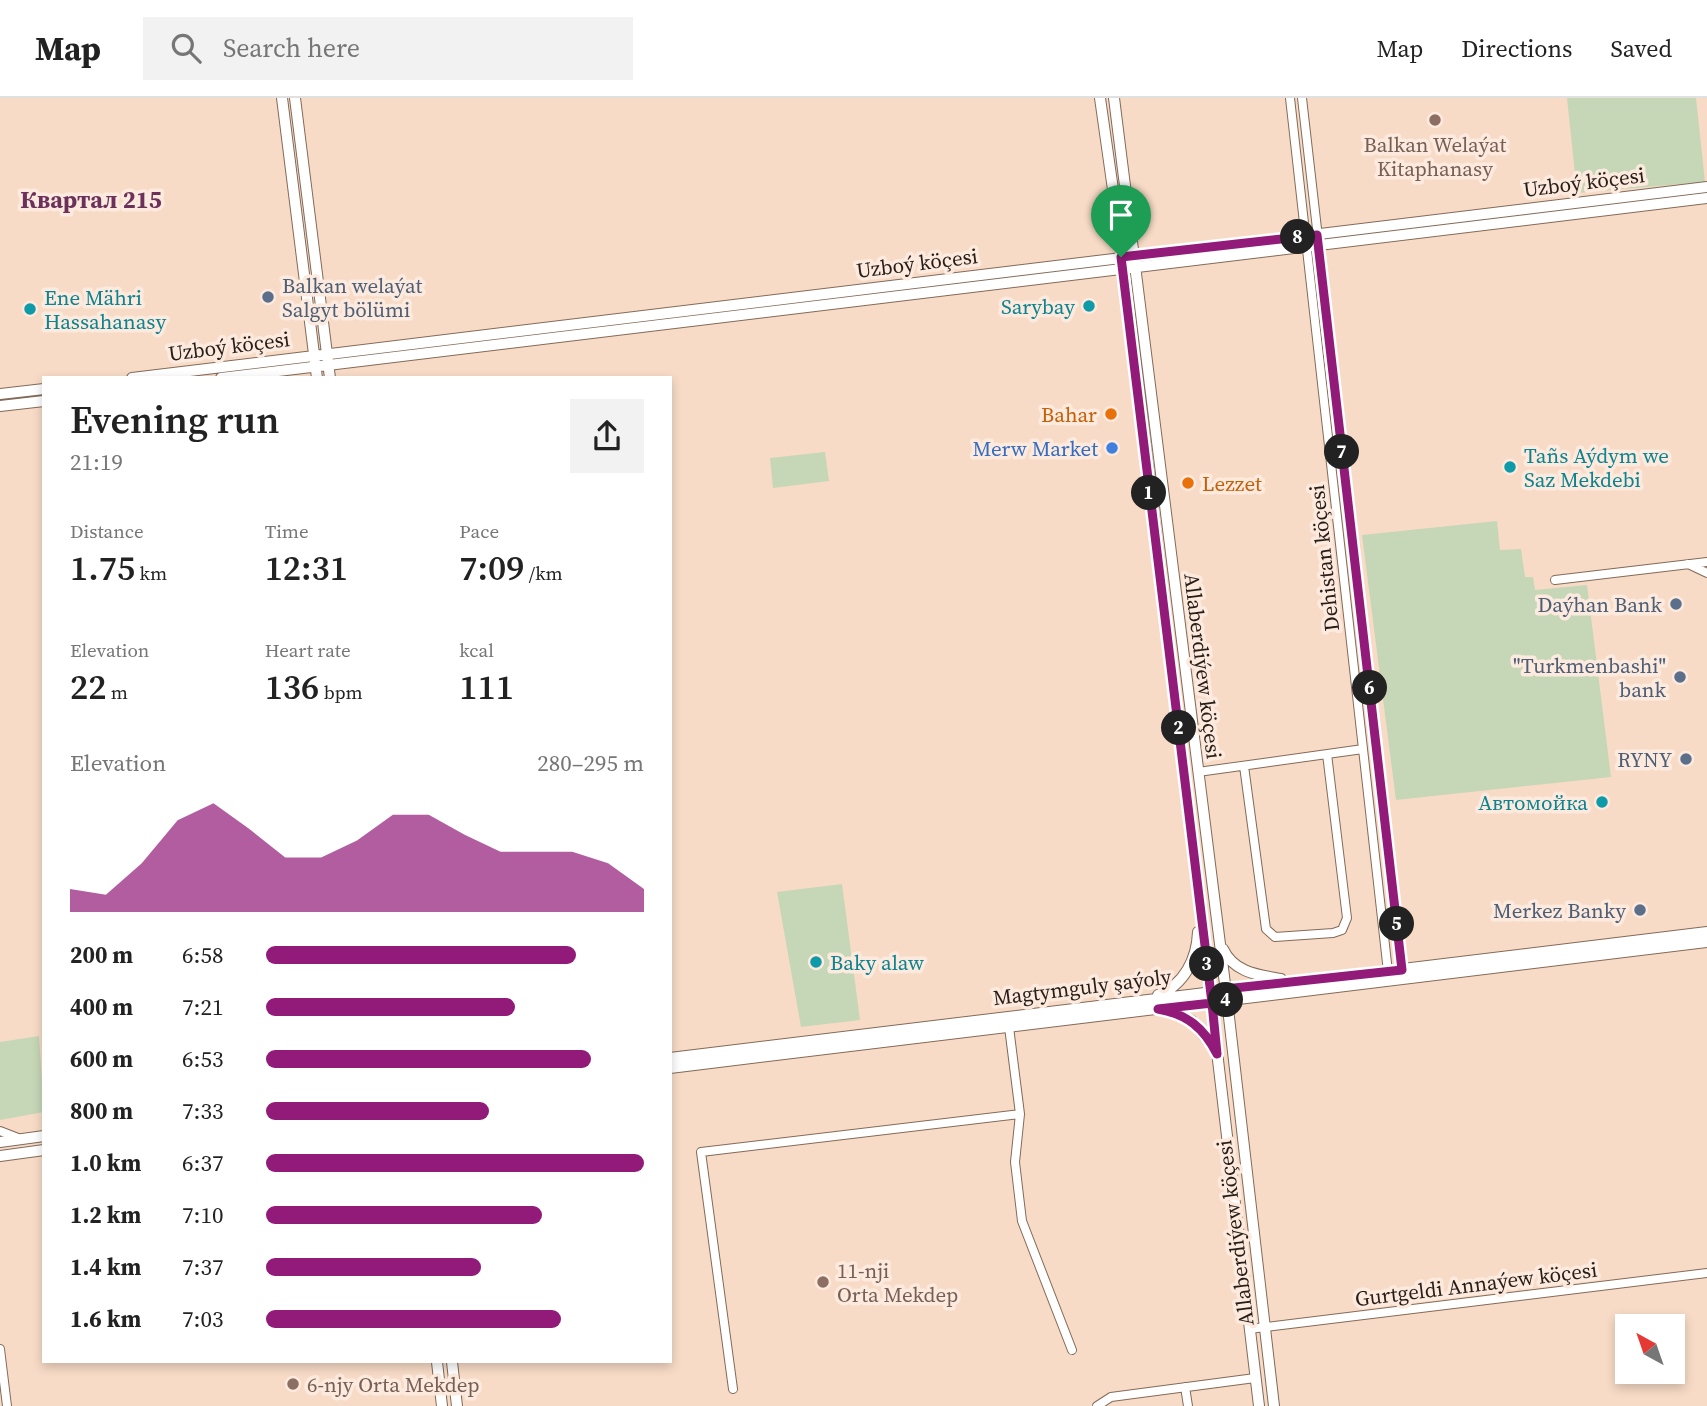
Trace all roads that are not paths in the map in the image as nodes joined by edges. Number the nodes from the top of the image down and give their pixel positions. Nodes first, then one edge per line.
1 (282, 98) edge
2 (295, 98) edge
3 (1100, 98) edge
4 (1114, 98) edge
5 (1290, 98) edge
6 (1302, 98) edge
7 (1707, 187) edge
8 (1707, 198) edge
9 (1312, 240) junction
10 (1128, 261) junction
11 (328, 359) junction
12 (314, 360) junction
13 (152, 376) edge
14 (231, 376) edge
15 (317, 376) edge
16 (330, 376) edge
17 (42, 389) edge
18 (0, 394) edge
19 (42, 401) edge
20 (0, 406) edge
21 (1707, 562) edge
22 (1688, 564) junction
23 (1707, 573) edge
24 (1555, 580) dead end
25 (1363, 749) junction
26 (1327, 754) junction
27 (1244, 766) junction
28 (1198, 772) junction
29 (1198, 900) junction
30 (1707, 932) edge
31 (1220, 941) junction
32 (1707, 942) edge
33 (1402, 970) junction
34 (1388, 972) junction
35 (1303, 980) junction
36 (1225, 989) junction
37 (1210, 990) junction
38 (1143, 1000) junction
39 (1227, 1000) junction
40 (1212, 1003) junction
41 (1158, 1009) junction
42 (1009, 1027) junction
43 (1217, 1054) junction
44 (672, 1058) edge
45 (672, 1068) edge
46 (1020, 1114) junction
47 (0, 1131) edge
48 (42, 1136) edge
49 (21, 1139) junction
50 (0, 1142) edge
51 (42, 1150) edge
52 (0, 1156) edge
53 (1707, 1273) edge
54 (1265, 1327) junction
55 (1249, 1329) junction
56 (0, 1349) edge
57 (1072, 1350) dead end
58 (437, 1363) edge
59 (452, 1363) edge
60 (1255, 1378) junction
61 (1185, 1387) junction
62 (733, 1389) dead end
63 (7, 1406) edge
64 (442, 1406) edge
65 (457, 1406) edge
66 (1097, 1406) edge
67 (1188, 1406) edge
68 (1259, 1406) edge
69 (1274, 1406) edge

1 - 12 street
2 - 11 street
3 - 10 street, Allaberdiýew köçesi
4 - 10 street, Allaberdiýew köçesi
5 - 9 street, Dehistan köçesi
6 - 9 street, Dehistan köçesi
7 - 9 street, Uzboý köçesi
8 - 9 street, Uzboý köçesi
9 - 10 street, Uzboý köçesi
9 - 25 street, Dehistan köçesi
9 - 33 street, Dehistan köçesi
10 - 11 street, Uzboý köçesi
10 - 28 street, Allaberdiýew köçesi
10 - 29 street, Allaberdiýew köçesi
11 - 12 street, Uzboý köçesi
11 - 16 street
12 - 13 street, Uzboý köçesi
12 - 14 street, Uzboý köçesi
12 - 15 street
17 - 18 street
19 - 20 street
21 - 22 street
22 - 23 street
22 - 24 street
25 - 26 street
25 - 34 street, Dehistan köçesi
26 - 27 street
26 - 27 street
27 - 28 street
28 - 31 street, Allaberdiýew köçesi
29 - 37 street, Allaberdiýew köçesi
29 - 38 street
30 - 33 street, Magtymguly şaýoly
31 - 35 street
31 - 36 street, Allaberdiýew köçesi
32 - 39 street, Magtymguly şaýoly
33 - 34 street, Magtymguly şaýoly
34 - 35 street, Magtymguly şaýoly
35 - 36 street, Magtymguly şaýoly
36 - 37 street, Magtymguly şaýoly
36 - 39 street, Allaberdiýew köçesi
37 - 38 street, Magtymguly şaýoly
37 - 40 street, Allaberdiýew köçesi
38 - 44 street, Magtymguly şaýoly
39 - 40 street, Magtymguly şaýoly
39 - 54 street, Allaberdiýew köçesi
40 - 41 street, Magtymguly şaýoly
40 - 43 street, Allaberdiýew köçesi
41 - 42 street, Magtymguly şaýoly
41 - 43 street
42 - 45 street, Magtymguly şaýoly
42 - 46 street
43 - 55 street, Allaberdiýew köçesi
46 - 57 street
46 - 62 street
47 - 49 street
48 - 49 street
49 - 50 street
51 - 52 street
53 - 54 street, Gurtgeldi Annaýew köçesi
54 - 55 street, Gurtgeldi Annaýew köçesi
54 - 69 street, Allaberdiýew köçesi
55 - 60 street, Allaberdiýew köçesi
56 - 63 street
58 - 64 street
59 - 65 street
60 - 61 street
60 - 68 street, Allaberdiýew köçesi
61 - 66 street
61 - 67 street

